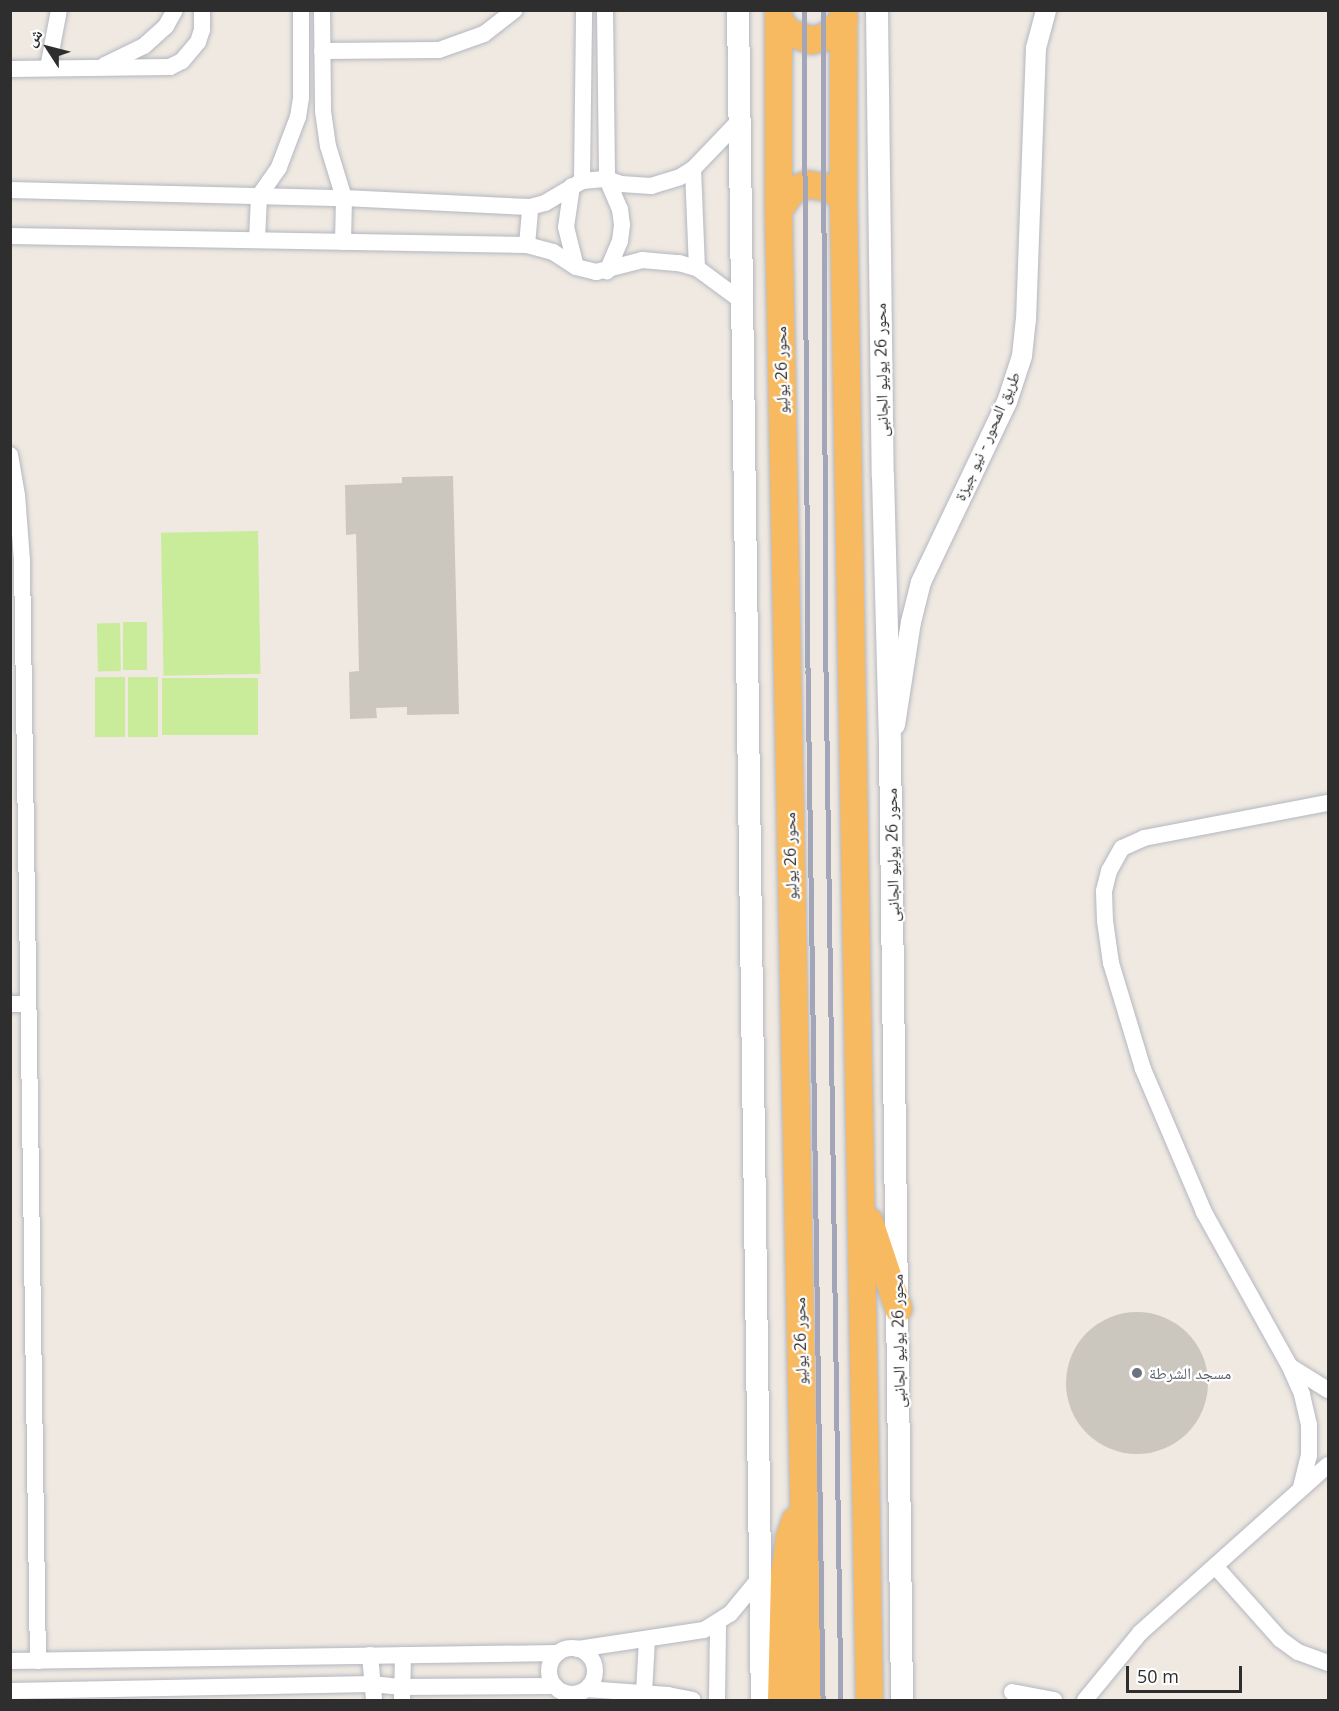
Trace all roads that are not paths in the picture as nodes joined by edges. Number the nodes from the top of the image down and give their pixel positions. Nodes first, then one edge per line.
1 (60, 10) edge
2 (202, 10) edge
3 (301, 10) edge
4 (322, 10) edge
5 (515, 10) edge
6 (584, 10) edge
7 (605, 10) edge
8 (738, 10) edge
9 (877, 10) edge
10 (1046, 10) edge
11 (175, 12) edge
12 (844, 14) edge
13 (778, 15) edge
14 (202, 30) junction
15 (144, 46) junction
16 (584, 47) junction
17 (606, 47) junction
18 (322, 51) junction
19 (170, 67) junction
20 (48, 68) junction
21 (98, 68) junction
22 (10, 69) edge
23 (740, 120) junction
24 (693, 169) junction
25 (607, 179) junction
26 (577, 183) junction
27 (10, 190) edge
28 (259, 196) junction
29 (344, 198) junction
30 (843, 199) junction
31 (530, 207) junction
32 (778, 210) junction
33 (10, 236) edge
34 (257, 240) junction
35 (343, 242) junction
36 (527, 245) junction
37 (576, 267) junction
38 (697, 268) junction
39 (607, 271) junction
40 (743, 302) junction
41 (10, 455) edge
42 (891, 745) junction
43 (1329, 803) edge
44 (10, 1004) edge
45 (28, 1004) junction
46 (860, 1197) junction
47 (898, 1308) junction
48 (1289, 1365) junction
49 (1329, 1390) edge
50 (1329, 1465) edge
51 (1301, 1487) junction
52 (804, 1503) junction
53 (1215, 1566) junction
54 (758, 1580) junction
55 (718, 1624) junction
56 (647, 1639) junction
57 (578, 1649) junction
58 (558, 1653) junction
59 (370, 1655) junction
60 (403, 1655) junction
61 (10, 1661) edge
62 (38, 1661) junction
63 (1329, 1663) edge
64 (372, 1684) junction
65 (554, 1686) junction
66 (587, 1689) junction
67 (10, 1691) edge
68 (1012, 1692) dead end
69 (644, 1693) junction
70 (402, 1694) edge
71 (43, 1695) edge
72 (374, 1701) edge
73 (693, 1701) edge
74 (717, 1701) edge
75 (762, 1701) edge
76 (781, 1701) edge
77 (807, 1701) edge
78 (869, 1701) edge
79 (902, 1701) edge
80 (1053, 1701) edge
81 (1085, 1701) edge

1 - 20 street
2 - 14 street
3 - 28 street
4 - 18 street
5 - 18 street
6 - 16 street
7 - 17 street
8 - 23 main road
9 - 42 main road, محور 26 يوليو الجانبى
10 - 42 street, طريق المحور - نيو جيزة
11 - 14 street
11 - 15 street
12 - 13 highway
12 - 30 highway
13 - 32 highway, محور 26 يوليو
14 - 19 street
15 - 19 street
15 - 21 street
16 - 17 street
16 - 26 street
17 - 25 street
18 - 29 street
19 - 21 street
20 - 21 street
20 - 22 street
23 - 24 street
23 - 40 main road
24 - 25 street
24 - 38 street
25 - 26 street
25 - 39 street
26 - 31 street
26 - 37 street
27 - 28 street
28 - 29 street
28 - 34 street
29 - 31 street
29 - 35 street
30 - 32 highway
30 - 46 highway
31 - 36 street
32 - 52 highway, محور 26 يوليو
33 - 34 street
34 - 35 street
35 - 36 street
36 - 37 street
37 - 39 street
38 - 39 street
38 - 40 street
40 - 54 main road
41 - 45 street
42 - 47 main road, محور 26 يوليو الجانبى
43 - 48 street
44 - 45 street
45 - 62 street
46 - 47 highway
46 - 78 highway
47 - 79 main road, محور 26 يوليو الجانبى
48 - 49 street
48 - 51 street
50 - 51 street
51 - 53 street
52 - 76 highway
52 - 77 highway, محور 26 يوليو
53 - 63 street
53 - 81 street
54 - 55 street
54 - 75 main road
55 - 56 street
55 - 74 street
56 - 57 street
56 - 69 street
57 - 58 street
57 - 66 street
58 - 60 street
58 - 65 street
59 - 60 street
59 - 62 street
59 - 64 street
60 - 70 street
61 - 62 street
64 - 70 street
64 - 71 street
64 - 72 street
65 - 66 street
65 - 70 street
66 - 69 street
67 - 71 street
68 - 80 street
69 - 73 street

